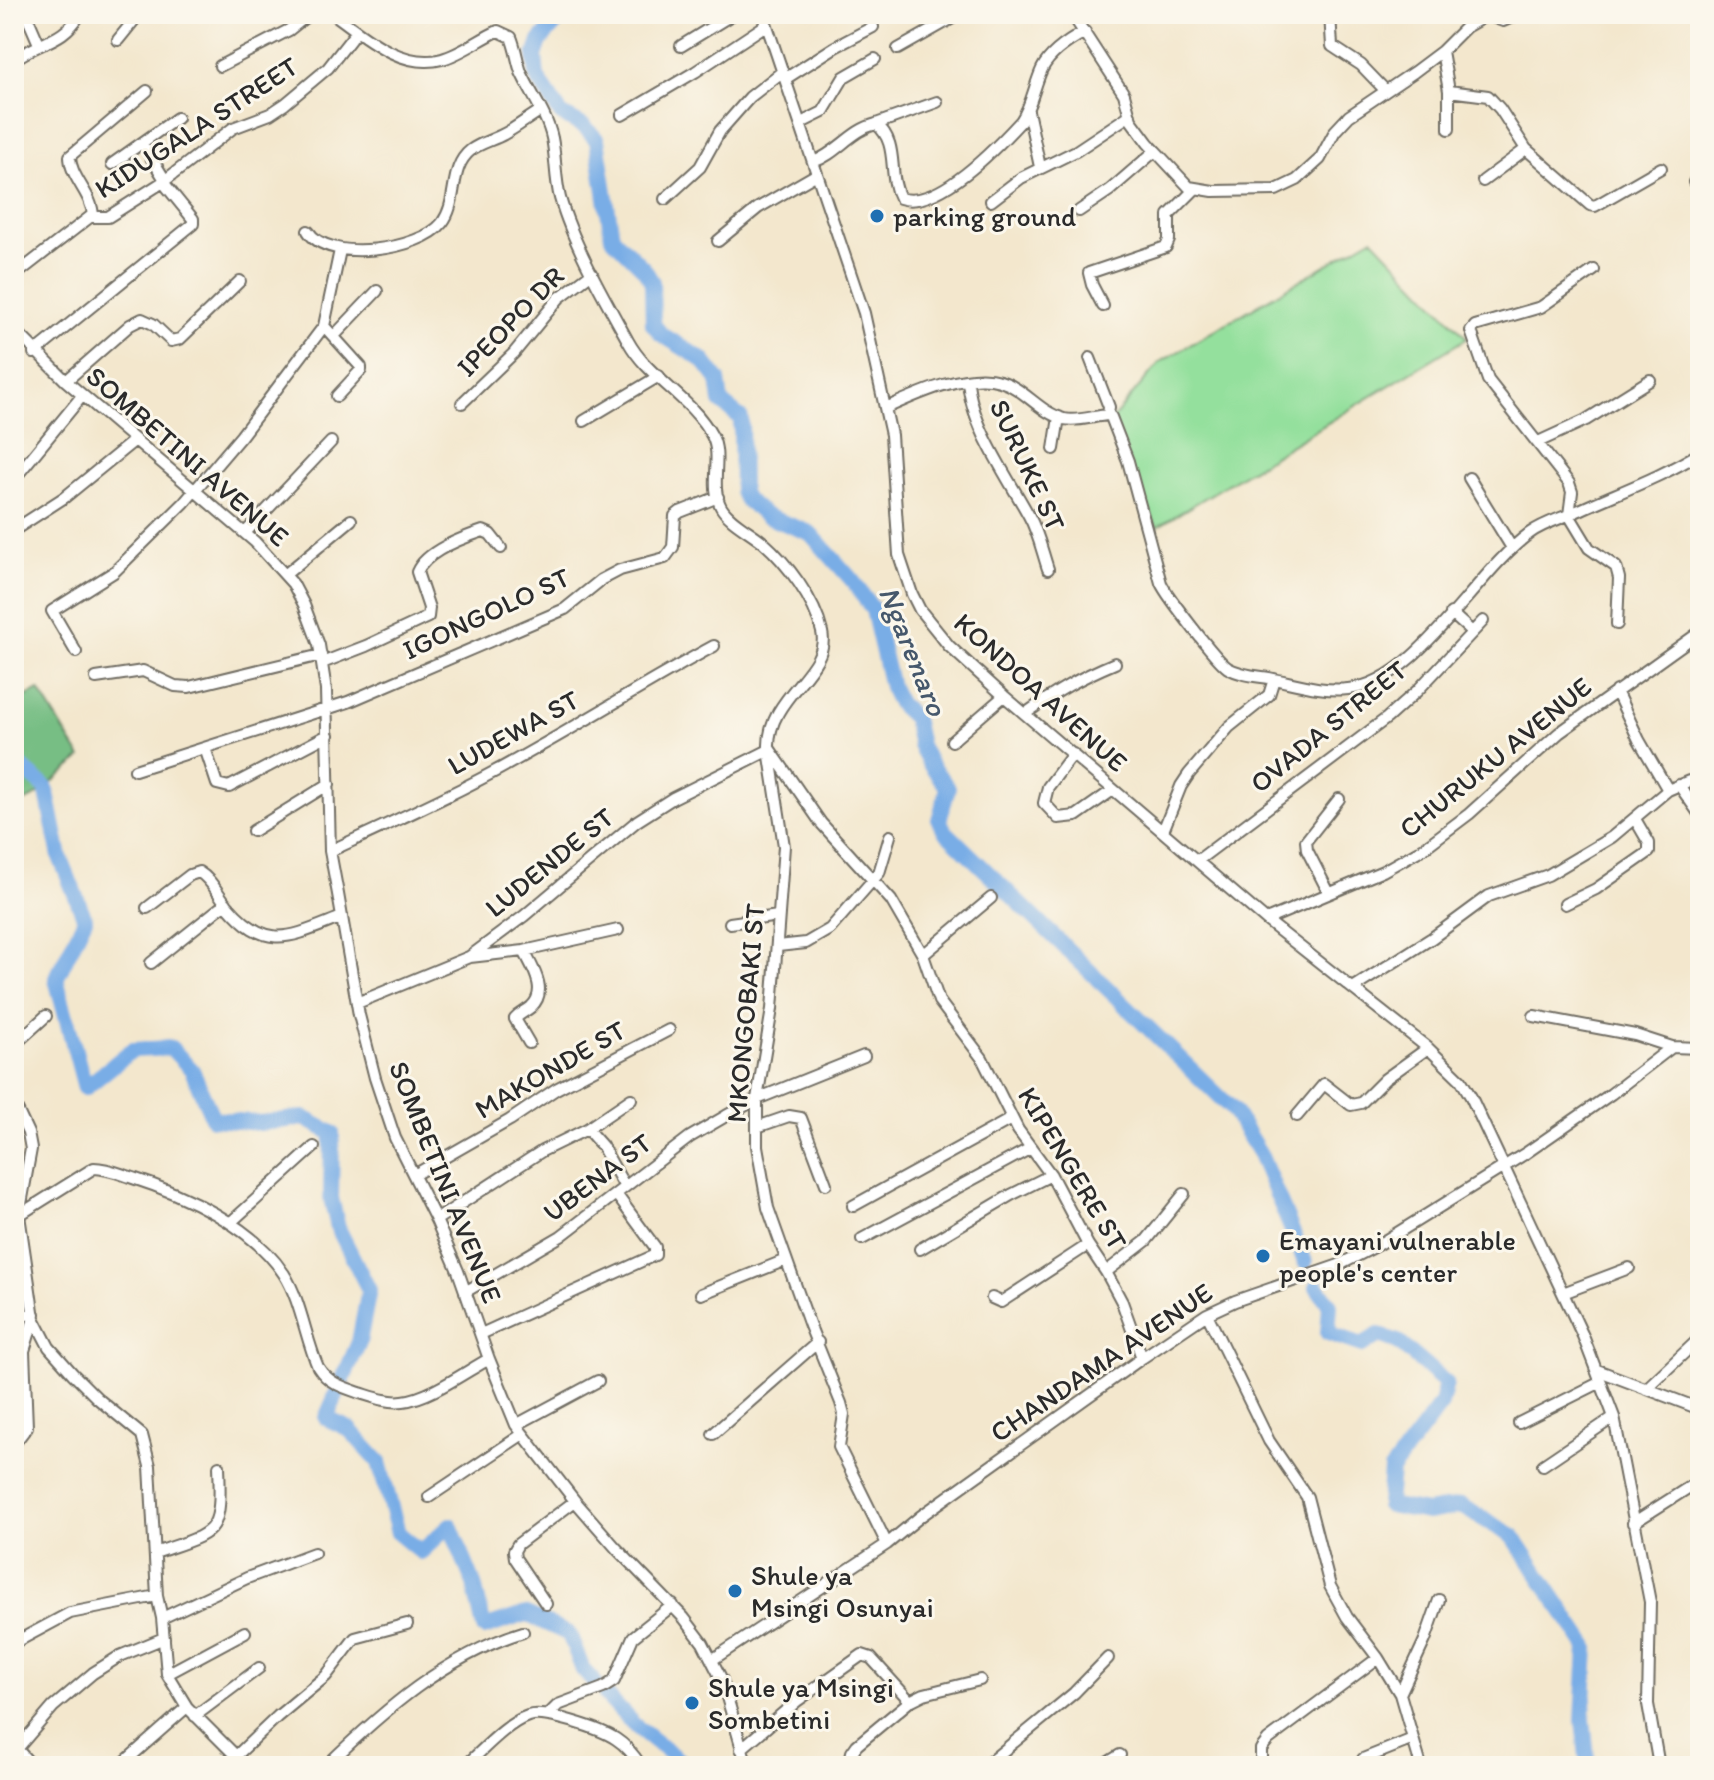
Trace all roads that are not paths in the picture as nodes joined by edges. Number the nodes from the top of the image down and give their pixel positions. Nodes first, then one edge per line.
1 (26, 14) edge
2 (80, 14) edge
3 (139, 14) edge
4 (309, 14) edge
5 (334, 14) edge
6 (733, 14) edge
7 (960, 14) edge
8 (1072, 14) edge
9 (1330, 14) edge
10 (1519, 14) edge
11 (764, 20) edge
12 (873, 27) dead end
13 (357, 31) junction
14 (1085, 32) junction
15 (118, 40) dead end
16 (39, 44) junction
17 (681, 46) dead end
18 (898, 49) dead end
19 (1442, 51) junction
20 (875, 59) dead end
21 (14, 60) edge
22 (220, 66) dead end
23 (784, 76) junction
24 (147, 91) dead end
25 (1386, 91) junction
26 (1449, 91) junction
27 (937, 102) dead end
28 (540, 111) junction
29 (1028, 111) junction
30 (622, 115) dead end
31 (1130, 115) junction
32 (177, 118) dead end
33 (801, 123) junction
34 (876, 124) junction
35 (1449, 129) dead end
36 (143, 144) junction
37 (1526, 149) junction
38 (1155, 151) junction
39 (813, 162) junction
40 (112, 164) dead end
41 (1040, 167) junction
42 (1661, 168) dead end
43 (817, 174) junction
44 (164, 181) junction
45 (1483, 181) dead end
46 (1194, 190) junction
47 (665, 199) dead end
48 (991, 201) dead end
49 (1079, 211) dead end
50 (93, 216) junction
51 (308, 231) dead end
52 (718, 241) dead end
53 (340, 250) junction
54 (1594, 270) dead end
55 (592, 273) junction
56 (14, 276) edge
57 (240, 281) dead end
58 (377, 291) dead end
59 (1103, 306) dead end
60 (324, 326) junction
61 (14, 329) edge
62 (334, 336) junction
63 (34, 353) junction
64 (1090, 358) dead end
65 (659, 376) junction
66 (1650, 380) dead end
67 (66, 381) junction
68 (968, 381) junction
69 (82, 396) junction
70 (337, 396) dead end
71 (462, 403) dead end
72 (886, 408) junction
73 (1108, 415) junction
74 (1059, 417) junction
75 (584, 421) dead end
76 (135, 440) junction
77 (331, 442) dead end
78 (1538, 442) junction
79 (1054, 449) dead end
80 (1700, 453) edge
81 (1469, 478) dead end
82 (14, 479) edge
83 (194, 492) junction
84 (718, 497) junction
85 (1569, 515) junction
86 (351, 520) dead end
87 (14, 530) edge
88 (245, 533) junction
89 (501, 548) dead end
90 (1512, 548) junction
91 (1048, 569) dead end
92 (286, 574) junction
93 (1451, 613) junction
94 (1483, 621) dead end
95 (1617, 624) dead end
96 (1472, 632) junction
97 (1700, 632) edge
98 (714, 646) dead end
99 (76, 652) dead end
100 (322, 659) junction
101 (1115, 663) dead end
102 (96, 678) dead end
103 (1274, 679) junction
104 (1616, 691) junction
105 (1004, 696) junction
106 (328, 710) junction
107 (1025, 714) junction
108 (328, 735) junction
109 (952, 741) dead end
110 (205, 748) junction
111 (769, 749) junction
112 (1073, 754) junction
113 (135, 770) dead end
114 (1700, 781) edge
115 (329, 784) junction
116 (1674, 787) junction
117 (1113, 790) junction
118 (1339, 799) dead end
119 (1700, 815) edge
120 (1635, 819) junction
121 (253, 831) dead end
122 (1163, 831) junction
123 (890, 836) dead end
124 (330, 851) junction
125 (1197, 861) junction
126 (873, 878) junction
127 (1329, 893) junction
128 (991, 898) dead end
129 (226, 903) junction
130 (1565, 904) dead end
131 (147, 908) dead end
132 (778, 916) junction
133 (342, 917) junction
134 (1266, 920) junction
135 (730, 923) dead end
136 (618, 930) dead end
137 (778, 946) junction
138 (524, 951) junction
139 (923, 955) junction
140 (469, 957) junction
141 (151, 963) dead end
142 (1353, 988) junction
143 (357, 1003) junction
144 (46, 1016) dead end
145 (1534, 1016) dead end
146 (669, 1030) dead end
147 (529, 1043) dead end
148 (14, 1045) edge
149 (1672, 1047) junction
150 (1428, 1048) junction
151 (1700, 1048) edge
152 (864, 1056) dead end
153 (631, 1099) dead end
154 (757, 1099) junction
155 (14, 1103) edge
156 (1297, 1116) dead end
157 (1011, 1119) junction
158 (757, 1127) junction
159 (587, 1129) junction
160 (314, 1147) dead end
161 (1029, 1149) junction
162 (1502, 1167) junction
163 (414, 1175) junction
164 (1051, 1175) junction
165 (826, 1184) dead end
166 (625, 1187) junction
167 (616, 1194) junction
168 (1184, 1194) dead end
169 (853, 1206) dead end
170 (19, 1215) junction
171 (436, 1220) junction
172 (230, 1223) junction
173 (862, 1239) dead end
174 (1088, 1245) junction
175 (920, 1249) dead end
176 (786, 1260) junction
177 (1629, 1268) dead end
178 (1106, 1272) junction
179 (465, 1292) junction
180 (1563, 1293) junction
181 (701, 1294) dead end
182 (992, 1298) dead end
183 (1207, 1314) junction
184 (14, 1316) edge
185 (34, 1316) junction
186 (481, 1334) junction
187 (1700, 1338) edge
188 (818, 1342) junction
189 (1142, 1358) junction
190 (489, 1359) junction
191 (1597, 1370) junction
192 (598, 1381) dead end
193 (1601, 1382) junction
194 (1646, 1389) junction
195 (1700, 1409) edge
196 (1614, 1417) junction
197 (1519, 1423) dead end
198 (520, 1430) junction
199 (713, 1434) dead end
200 (14, 1444) edge
201 (1543, 1465) dead end
202 (219, 1466) dead end
203 (1691, 1486) dead end
204 (429, 1497) dead end
205 (575, 1501) junction
206 (1633, 1523) junction
207 (887, 1544) junction
208 (155, 1553) junction
209 (314, 1553) dead end
210 (157, 1596) junction
211 (1439, 1600) dead end
212 (546, 1604) dead end
213 (673, 1605) junction
214 (162, 1618) junction
215 (407, 1624) dead end
216 (245, 1632) dead end
217 (523, 1632) dead end
218 (164, 1638) junction
219 (14, 1643) edge
220 (1108, 1658) dead end
221 (1378, 1658) junction
222 (712, 1660) junction
223 (259, 1668) dead end
224 (167, 1674) junction
225 (980, 1680) dead end
226 (1400, 1694) junction
227 (910, 1701) junction
228 (191, 1712) junction
229 (548, 1715) junction
230 (1413, 1739) junction
231 (741, 1749) junction
232 (1120, 1755) dead end
233 (235, 1757) junction
234 (1363, 1759) dead end
235 (32, 1766) edge
236 (120, 1766) edge
237 (246, 1766) edge
238 (326, 1766) edge
239 (465, 1766) edge
240 (641, 1766) edge
241 (747, 1766) edge
242 (849, 1766) edge
243 (985, 1766) edge
244 (1102, 1766) edge
245 (1261, 1766) edge
246 (1421, 1766) edge
247 (1659, 1766) edge

1 - 16 street
2 - 16 street
3 - 15 street
4 - 22 street
5 - 13 street
6 - 17 street
7 - 18 street
8 - 14 street
9 - 25 street
10 - 19 street
11 - 23 street, KONDOA AVENUE
11 - 30 street
12 - 23 street
13 - 28 street
13 - 44 street, KIDUGALA STREET
14 - 29 street
14 - 31 street
16 - 21 street
19 - 25 street
19 - 26 street
20 - 33 street
23 - 33 street, KONDOA AVENUE
23 - 47 street
24 - 50 street
25 - 46 street
26 - 35 street
26 - 37 street
27 - 34 street
28 - 53 street
28 - 55 street
29 - 34 street
29 - 41 street
31 - 38 street
31 - 41 street
32 - 36 street
33 - 39 street, KONDOA AVENUE
34 - 39 street
36 - 40 street
36 - 44 street
37 - 42 street
37 - 45 street
38 - 46 street
38 - 49 street
39 - 43 street, KONDOA AVENUE
41 - 48 street
43 - 52 street
43 - 72 street, KONDOA AVENUE
44 - 50 street, KIDUGALA STREET
44 - 63 street
46 - 59 street
50 - 56 street, KIDUGALA STREET
51 - 53 street
53 - 60 street
54 - 78 street
55 - 65 street
55 - 71 street, IPEOPO DR
57 - 67 street
58 - 62 street
60 - 62 street
60 - 83 street
61 - 63 street, SOMBETINI AVENUE
62 - 70 street
63 - 67 street, SOMBETINI AVENUE
64 - 73 street
65 - 75 street
65 - 84 street
66 - 78 street
67 - 69 street, SOMBETINI AVENUE
68 - 72 street
68 - 74 street
68 - 91 street, SURUKE ST
69 - 76 street, SOMBETINI AVENUE
69 - 82 street
72 - 105 street, KONDOA AVENUE
73 - 74 street
73 - 103 street
74 - 79 street
76 - 83 street, SOMBETINI AVENUE
76 - 87 street
77 - 88 street
78 - 85 street
80 - 85 street
81 - 90 street
83 - 88 street, SOMBETINI AVENUE
83 - 99 street
84 - 106 street, IGONGOLO ST
84 - 111 street
85 - 90 street
85 - 95 street
86 - 92 street
88 - 92 street, SOMBETINI AVENUE
89 - 100 street
90 - 93 street
92 - 100 street, SOMBETINI AVENUE
93 - 96 street
93 - 103 street
94 - 96 street, OVADA STREET
96 - 125 street, OVADA STREET
97 - 104 street, CHURUKU AVENUE
98 - 124 street, LUDEWA ST
100 - 102 street
100 - 106 street, SOMBETINI AVENUE
101 - 107 street
103 - 122 street
104 - 116 street
104 - 127 street, CHURUKU AVENUE
105 - 107 street, KONDOA AVENUE
105 - 109 street
106 - 108 street, SOMBETINI AVENUE
106 - 110 street
107 - 112 street, KONDOA AVENUE
108 - 110 street
108 - 115 street, SOMBETINI AVENUE
110 - 113 street
111 - 126 street, KIPENGERE ST
111 - 132 street, MKONGOBAKI ST
111 - 140 street, LUDENDE ST
112 - 117 street, KONDOA AVENUE
112 - 117 street
114 - 116 street
115 - 121 street
115 - 124 street, SOMBETINI AVENUE
116 - 119 street
116 - 120 street
117 - 122 street, KONDOA AVENUE
118 - 127 street
120 - 130 street
120 - 142 street
122 - 125 street, KONDOA AVENUE
123 - 126 street
124 - 133 street, SOMBETINI AVENUE
125 - 134 street, KONDOA AVENUE
126 - 137 street
126 - 139 street, KIPENGERE ST
127 - 134 street, CHURUKU AVENUE
128 - 139 street
129 - 131 street
129 - 133 street
129 - 141 street
132 - 135 street
132 - 137 street, MKONGOBAKI ST
133 - 143 street, SOMBETINI AVENUE
134 - 142 street, KONDOA AVENUE
136 - 138 street
137 - 154 street, MKONGOBAKI ST
138 - 140 street
138 - 147 street
139 - 157 street, KIPENGERE ST
140 - 143 street, LUDENDE ST
142 - 150 street, KONDOA AVENUE
143 - 163 street, SOMBETINI AVENUE
144 - 148 street
145 - 149 street
146 - 163 street, MAKONDE ST
149 - 151 street
149 - 162 street, CHANDAMA AVENUE
150 - 156 street
150 - 162 street, KONDOA AVENUE
152 - 154 street, UBENA ST
153 - 159 street
154 - 158 street, MKONGOBAKI ST
154 - 166 street, UBENA ST
155 - 170 street
157 - 161 street, KIPENGERE ST
157 - 169 street
158 - 165 street
158 - 176 street, MKONGOBAKI ST
159 - 166 street
159 - 171 street
160 - 172 street
161 - 164 street, KIPENGERE ST
161 - 173 street
162 - 180 street, KONDOA AVENUE
162 - 183 street, CHANDAMA AVENUE
163 - 171 street, SOMBETINI AVENUE
164 - 174 street, KIPENGERE ST
164 - 175 street
166 - 167 street, UBENA ST
167 - 179 street, UBENA ST
167 - 186 street
168 - 178 street
170 - 172 street
170 - 185 street
171 - 179 street, SOMBETINI AVENUE
172 - 190 street
174 - 178 street, KIPENGERE ST
174 - 182 street
176 - 181 street
176 - 188 street, MKONGOBAKI ST
177 - 180 street
178 - 189 street, KIPENGERE ST
179 - 186 street, SOMBETINI AVENUE
180 - 191 street, KONDOA AVENUE
183 - 189 street, CHANDAMA AVENUE
183 - 221 street
184 - 185 street
185 - 200 street
185 - 208 street
186 - 190 street, SOMBETINI AVENUE
187 - 194 street
188 - 199 street
188 - 207 street, MKONGOBAKI ST
189 - 207 street, CHANDAMA AVENUE
190 - 198 street, SOMBETINI AVENUE
191 - 193 street, KONDOA AVENUE
191 - 194 street
192 - 198 street
193 - 196 street, KONDOA AVENUE
193 - 197 street
194 - 195 street
196 - 201 street
196 - 206 street, KONDOA AVENUE
198 - 204 street
198 - 205 street, SOMBETINI AVENUE
202 - 208 street
203 - 206 street
205 - 212 street
205 - 213 street, SOMBETINI AVENUE
206 - 247 street, KONDOA AVENUE
207 - 222 street, CHANDAMA AVENUE
208 - 210 street
209 - 214 street
210 - 214 street
210 - 219 street
211 - 226 street
213 - 222 street, SOMBETINI AVENUE
213 - 229 street
214 - 218 street
215 - 233 street
216 - 224 street
217 - 238 street
218 - 224 street
218 - 235 street
220 - 243 street
221 - 226 street
221 - 245 street
222 - 231 street, SOMBETINI AVENUE
223 - 228 street
224 - 228 street
225 - 227 street
226 - 230 street
227 - 231 street
227 - 242 street
228 - 233 street
228 - 236 street
229 - 239 street
229 - 240 street
230 - 234 street
230 - 246 street
231 - 241 street, SOMBETINI AVENUE
232 - 244 street
233 - 237 street

